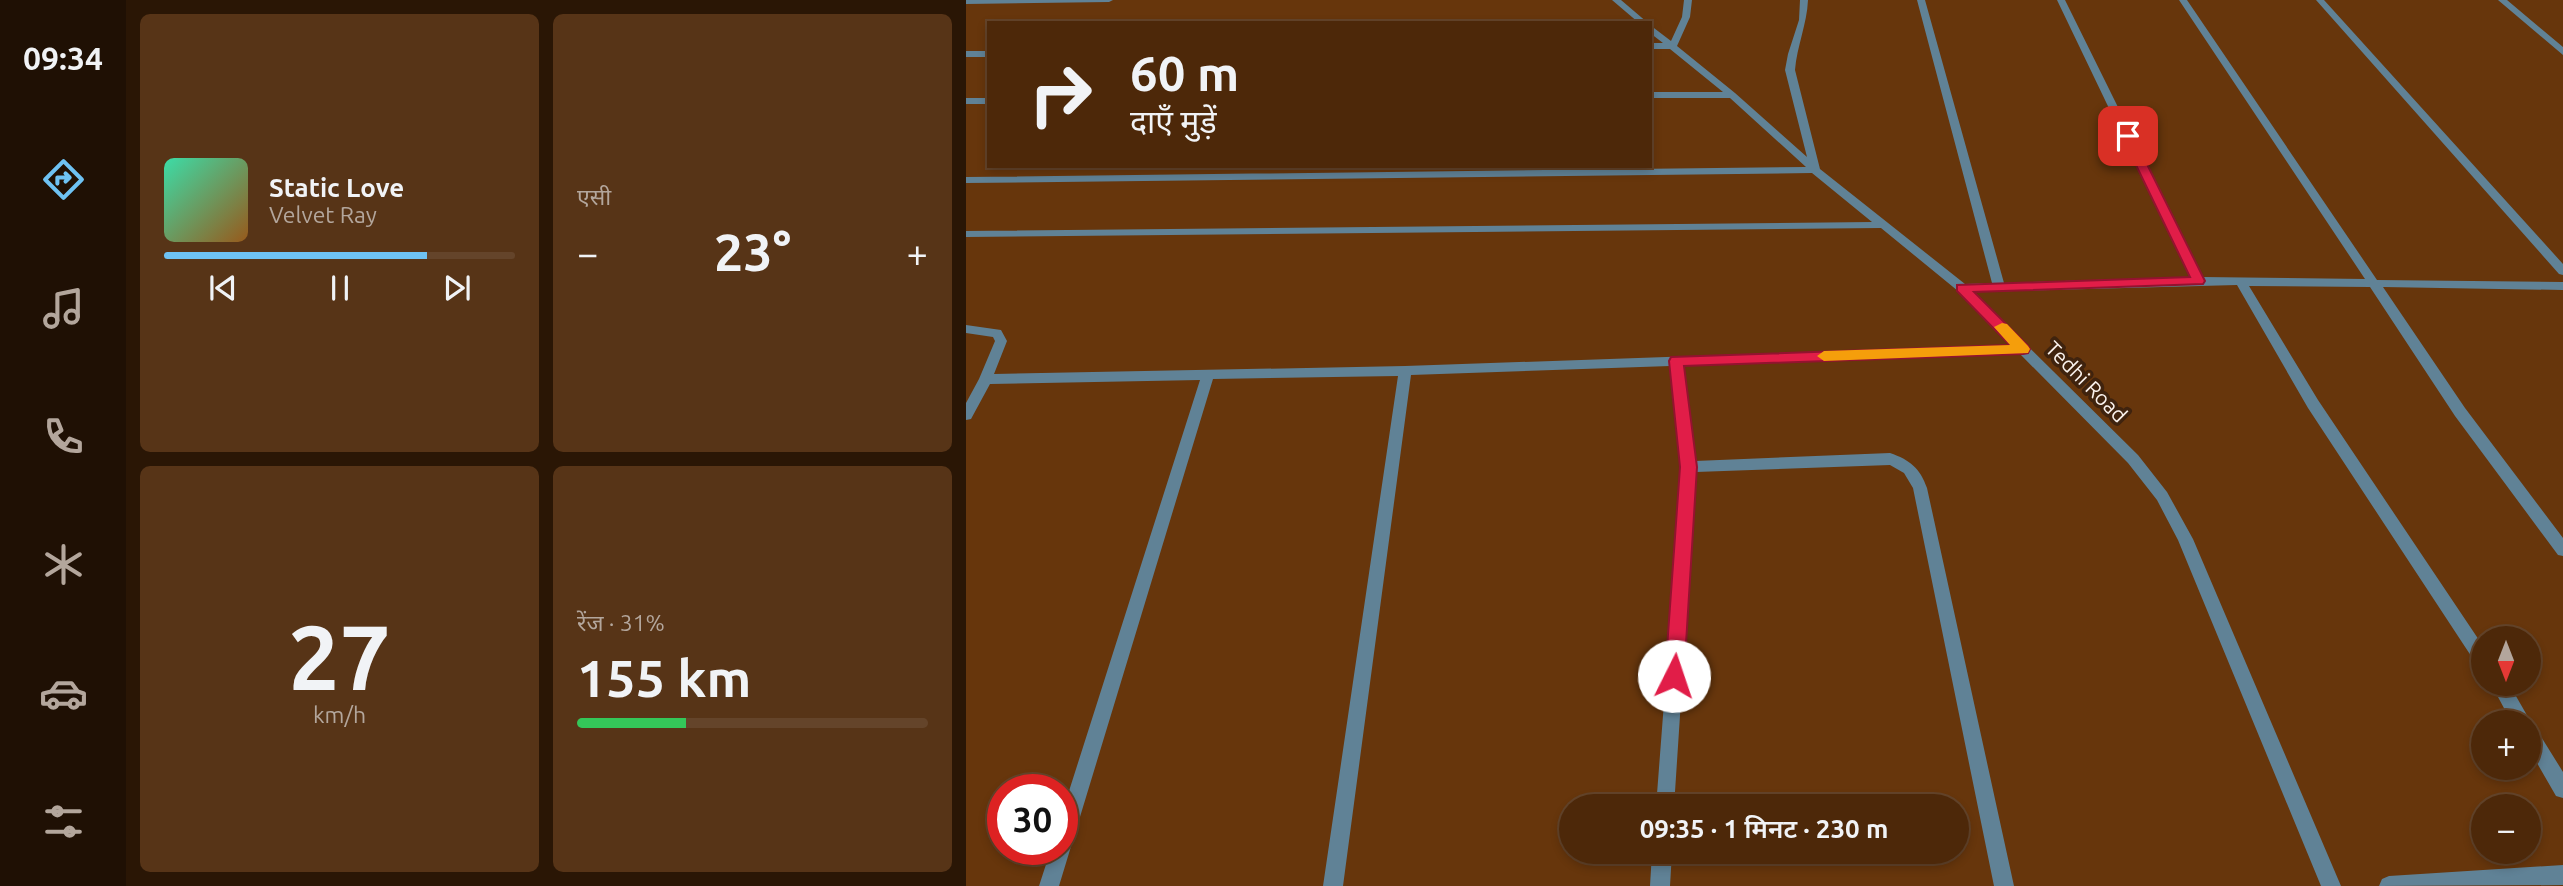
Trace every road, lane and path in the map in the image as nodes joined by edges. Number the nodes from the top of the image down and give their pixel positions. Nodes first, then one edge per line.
1 (1109, 0) edge
2 (1616, 0) edge
3 (1688, 0) edge
4 (1804, 0) edge
5 (1921, 0) edge
6 (2061, 0) edge
7 (2183, 0) edge
8 (2320, 0) edge
9 (2502, 0) edge
10 (966, 2) edge
11 (1642, 21) edge
12 (1652, 30) edge
13 (1652, 46) edge
14 (1673, 46) junction
15 (2563, 52) edge
16 (966, 54) edge
17 (987, 54) edge
18 (1652, 95) edge
19 (1732, 95) junction
20 (966, 101) edge
21 (987, 101) edge
22 (1815, 170) junction
23 (966, 180) edge
24 (1883, 225) junction
25 (966, 234) edge
26 (2563, 271) edge
27 (2198, 281) junction
28 (2241, 282) junction
29 (2373, 284) junction
30 (2563, 286) edge
31 (1999, 287) junction
32 (1962, 288) junction
33 (966, 329) edge
34 (2023, 349) junction
35 (1676, 361) junction
36 (1405, 371) junction
37 (1208, 374) junction
38 (986, 379) junction
39 (966, 415) edge
40 (1689, 467) junction
41 (2563, 550) edge
42 (2471, 642) edge
43 (2541, 753) edge
44 (2563, 789) edge
45 (1078, 791) edge
46 (1666, 794) edge
47 (1661, 864) edge
48 (1055, 865) edge
49 (2563, 875) edge
50 (1049, 886) edge
51 (1334, 886) edge
52 (1660, 886) edge
53 (2004, 886) edge
54 (2331, 886) edge
55 (2389, 886) edge

1 - 10 street
2 - 11 street
3 - 14 street
4 - 22 street
5 - 31 street
6 - 27 street
7 - 29 street
8 - 26 street
9 - 15 street
12 - 14 street, Tedhi Road
13 - 14 street
14 - 19 street, Tedhi Road
16 - 17 street
18 - 19 street
19 - 22 street, Tedhi Road
20 - 21 street
22 - 23 street
22 - 24 street, Tedhi Road
24 - 25 street
24 - 32 street, Tedhi Road
27 - 28 street
27 - 31 street
28 - 29 street
28 - 42 street
29 - 30 street
29 - 41 street
31 - 32 street
32 - 34 street, Tedhi Road
33 - 38 street
34 - 35 street
34 - 54 street, Tedhi Road
35 - 36 street
35 - 40 street
36 - 37 street
36 - 51 street
37 - 38 street
37 - 45 street
38 - 39 street
40 - 46 street
40 - 53 street
43 - 44 street
47 - 52 street
48 - 50 street
49 - 55 street

